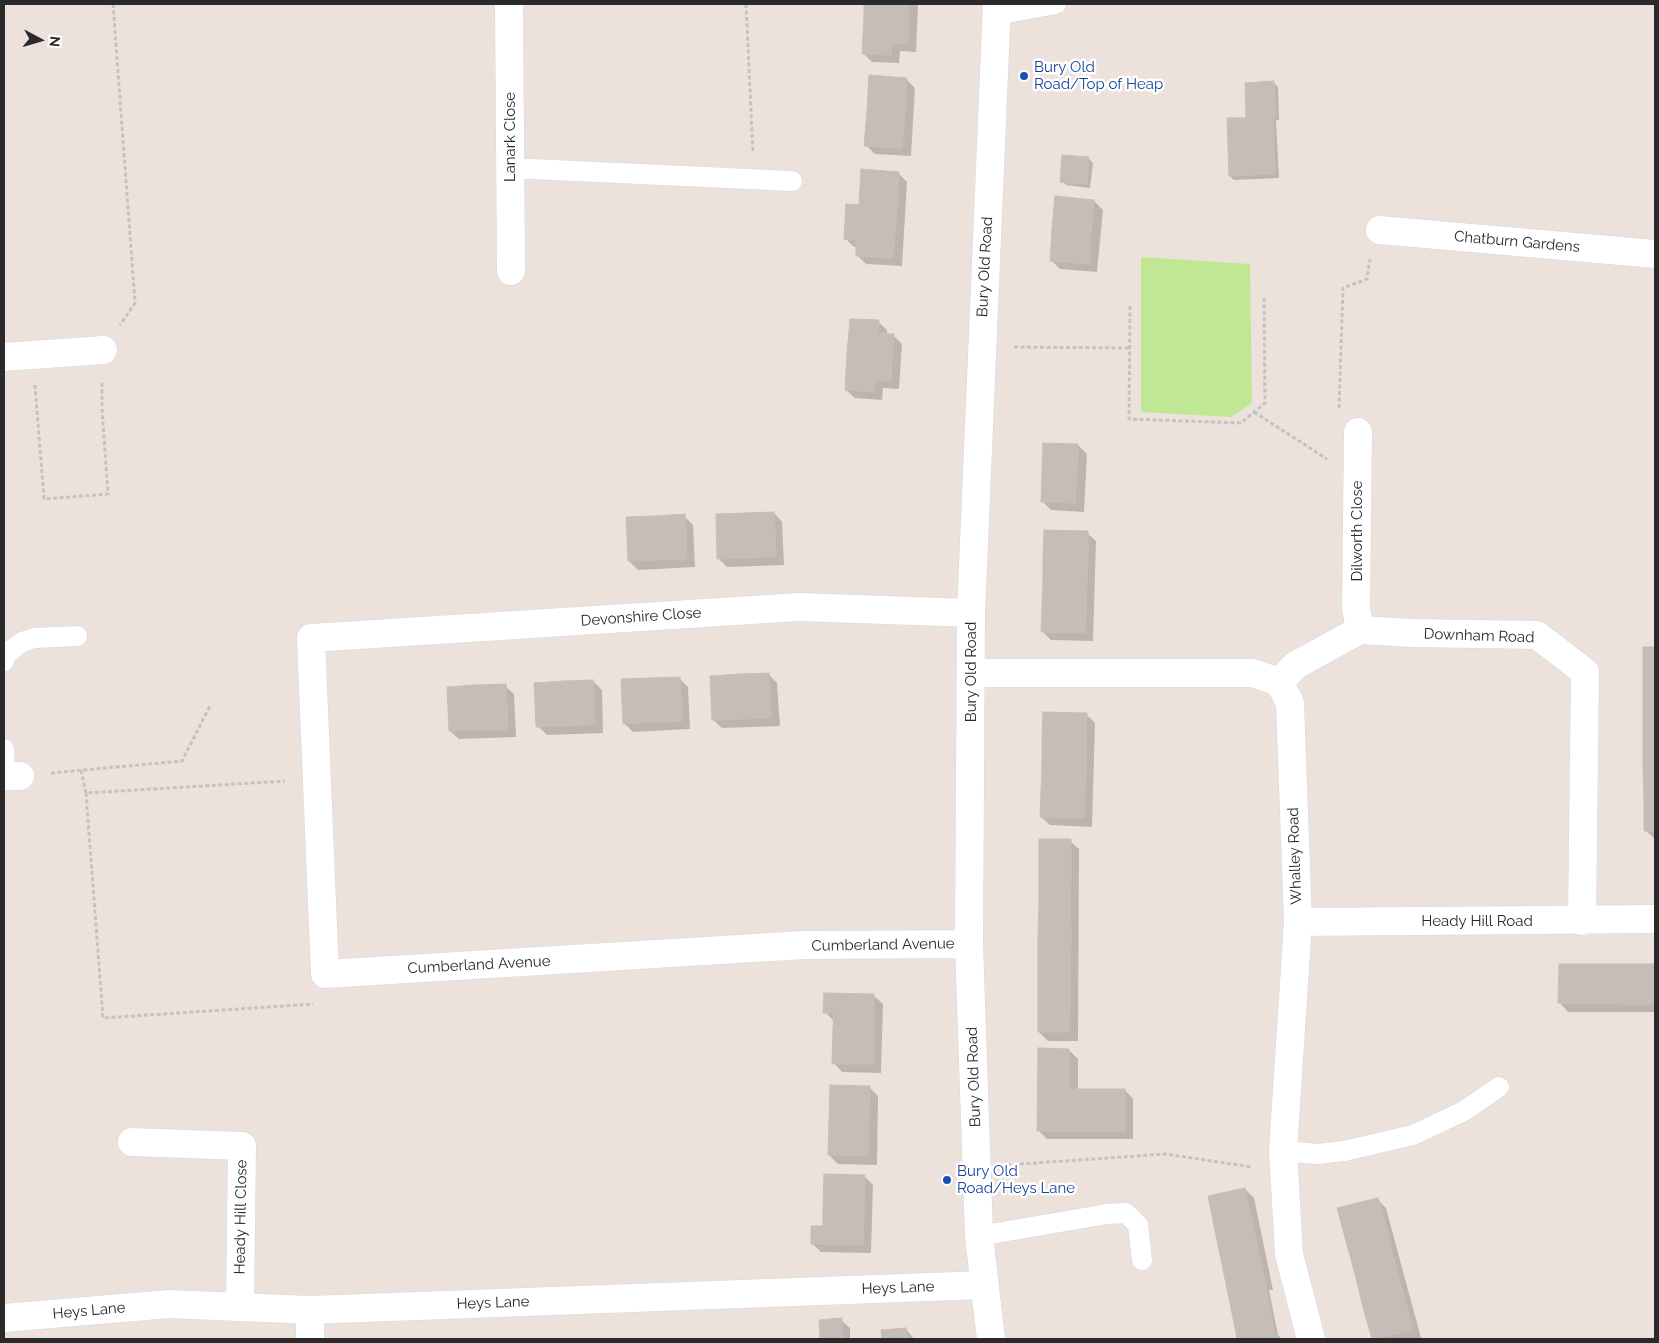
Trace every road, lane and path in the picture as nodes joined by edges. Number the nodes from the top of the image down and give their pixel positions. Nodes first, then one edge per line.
1 (113, 4) edge
2 (509, 4) edge
3 (746, 4) edge
4 (1056, 4) edge
5 (996, 9) edge
6 (510, 168) junction
7 (754, 179) junction
8 (792, 181) dead end
9 (1380, 230) joint
10 (1655, 254) edge
11 (511, 271) dead end
12 (1264, 296) dead end
13 (1130, 306) dead end
14 (981, 347) junction
15 (1130, 348) junction
16 (103, 350) junction
17 (32, 355) junction
18 (4, 357) edge
19 (1254, 412) junction
20 (1358, 432) joint
21 (1358, 468) junction
22 (971, 613) junction
23 (1360, 630) junction
24 (77, 636) dead end
25 (4, 661) edge
26 (971, 673) junction
27 (1279, 682) junction
28 (210, 706) dead end
29 (4, 749) edge
30 (81, 770) junction
31 (10, 776) edge
32 (287, 781) dead end
33 (86, 794) junction
34 (1655, 919) edge
35 (1582, 920) junction
36 (1298, 922) junction
37 (969, 944) junction
38 (325, 974) junction
39 (1499, 1086) dead end
40 (132, 1142) dead end
41 (1284, 1162) junction
42 (977, 1167) junction
43 (978, 1236) junction
44 (1142, 1260) dead end
45 (983, 1285) junction
46 (240, 1307) junction
47 (310, 1310) junction
48 (4, 1318) edge
49 (310, 1339) edge
50 (990, 1339) edge
51 (1311, 1339) edge

1 - 16 path
2 - 6 street, Lanark Close
3 - 7 path
4 - 5 lane
5 - 14 street, Bury Old Road
6 - 7 lane
6 - 11 street, Lanark Close
7 - 8 lane
9 - 10 street, Chatburn Gardens
9 - 20 path
12 - 19 path
13 - 15 path
14 - 15 path
14 - 22 street, Bury Old Road
15 - 19 path
16 - 17 street
16 - 17 path
17 - 18 street
19 - 21 path
20 - 21 street, Dilworth Close
21 - 23 street, Dilworth Close
22 - 26 street, Bury Old Road
22 - 38 street, Devonshire Close
23 - 27 street
23 - 35 street, Downham Road
24 - 25 lane
26 - 27 street
26 - 37 street, Bury Old Road
27 - 36 street, Whalley Road
28 - 30 path
29 - 31 lane
30 - 31 path
30 - 33 path
32 - 33 path
33 - 38 path
34 - 35 street, Heady Hill Road
35 - 36 street, Heady Hill Road
36 - 41 street, Whalley Road
37 - 38 street, Cumberland Avenue
37 - 42 street, Bury Old Road
39 - 41 lane
40 - 46 street, Heady Hill Close
41 - 42 path
41 - 51 street, Whalley Road
42 - 43 street, Bury Old Road
43 - 44 lane
43 - 45 street, Bury Old Road
45 - 47 street, Heys Lane
45 - 50 street, Bury Old Road
46 - 47 street, Heys Lane
46 - 48 street, Heys Lane
47 - 49 street

